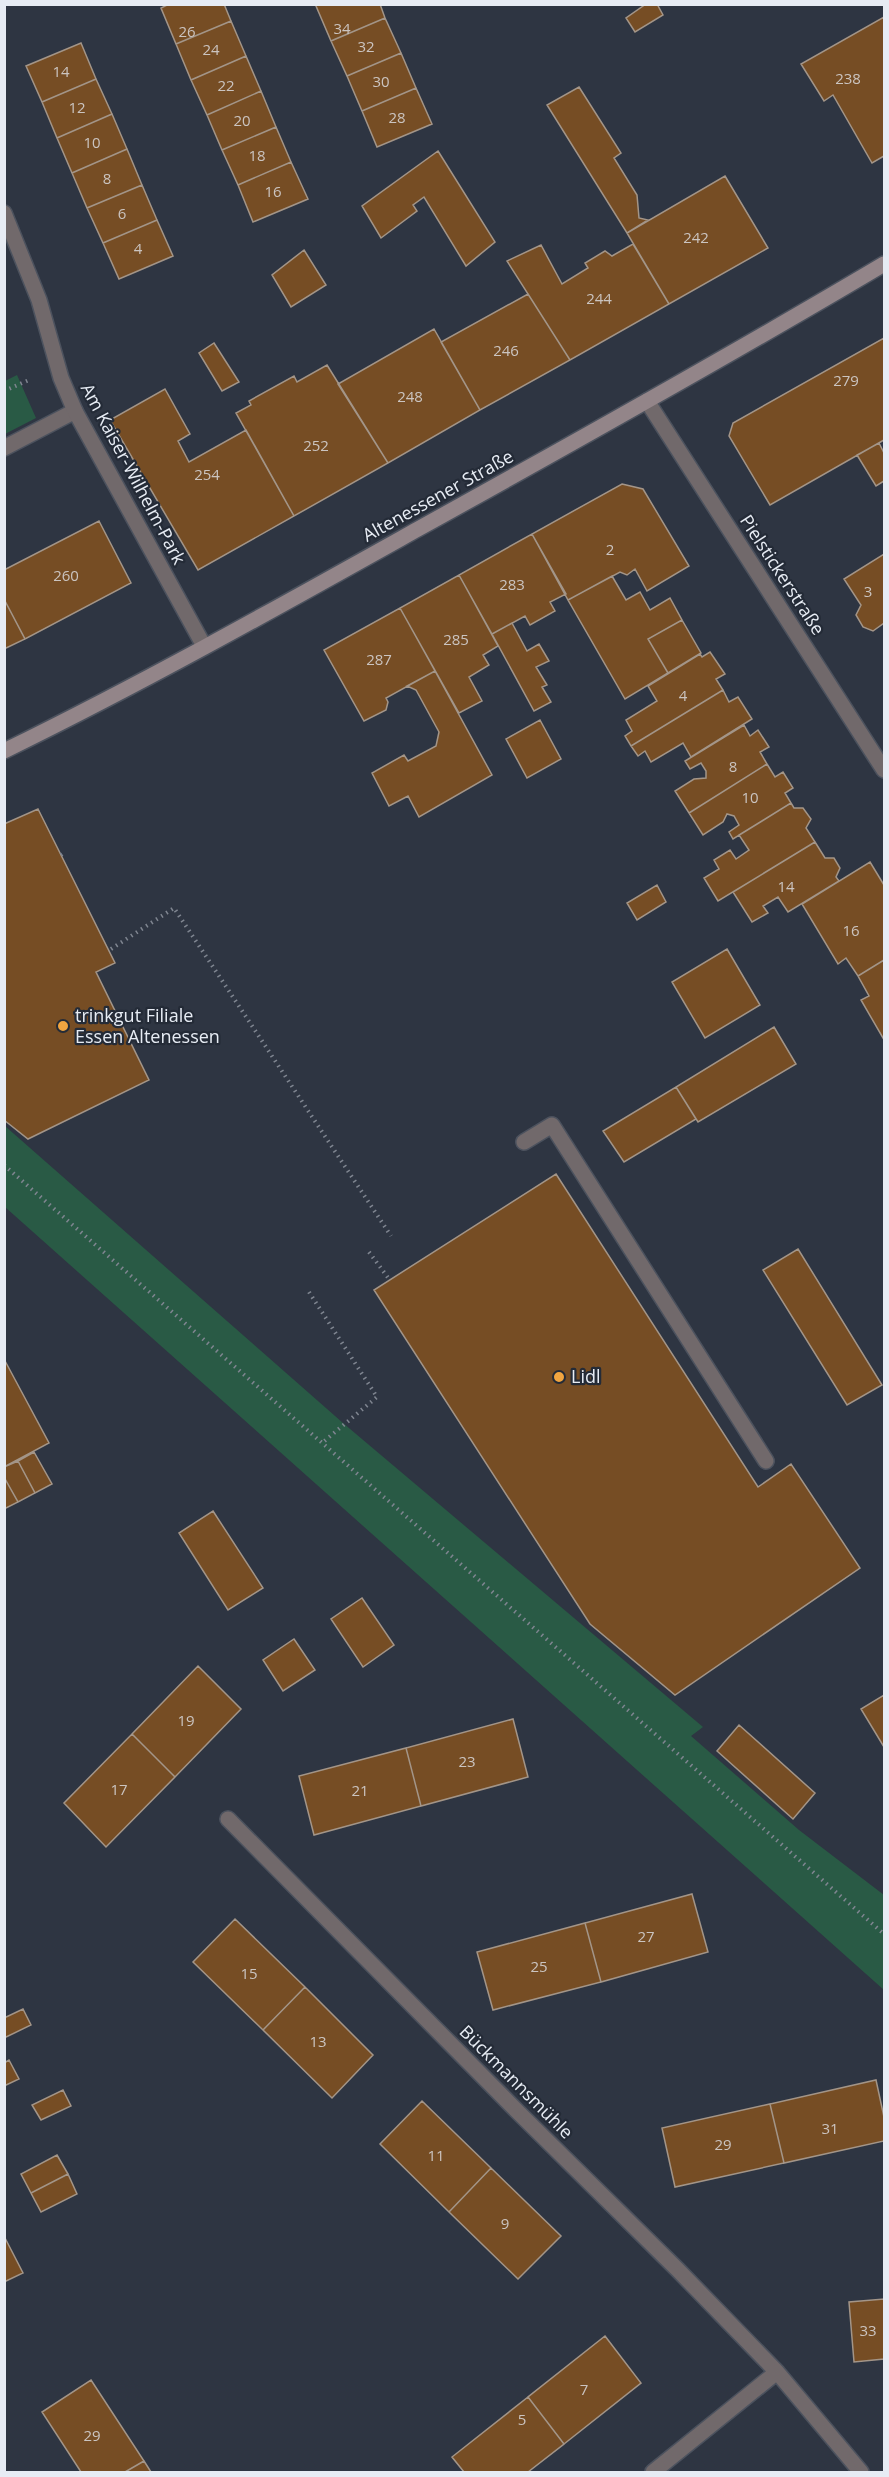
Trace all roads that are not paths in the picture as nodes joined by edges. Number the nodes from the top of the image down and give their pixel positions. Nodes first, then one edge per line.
1 (4, 213) edge
2 (885, 264) edge
3 (647, 401) junction
4 (75, 411) junction
5 (4, 448) edge
6 (204, 646) junction
7 (4, 751) edge
8 (885, 770) edge
9 (524, 1142) dead end
10 (766, 1461) dead end
11 (228, 1819) dead end
12 (777, 2372) junction
13 (653, 2472) edge
14 (861, 2472) edge

1 - 4 street, Am Kaiser-Wilhelm-Park
2 - 3 main road, Altenessener Straße
3 - 6 main road, Altenessener Straße
3 - 8 street, Pielstickerstraße
4 - 5 street
4 - 6 street, Am Kaiser-Wilhelm-Park
6 - 7 main road, Altenessener Straße
9 - 10 street
11 - 12 street, Bückmannsmühle
12 - 13 street
12 - 14 street, Bückmannsmühle

